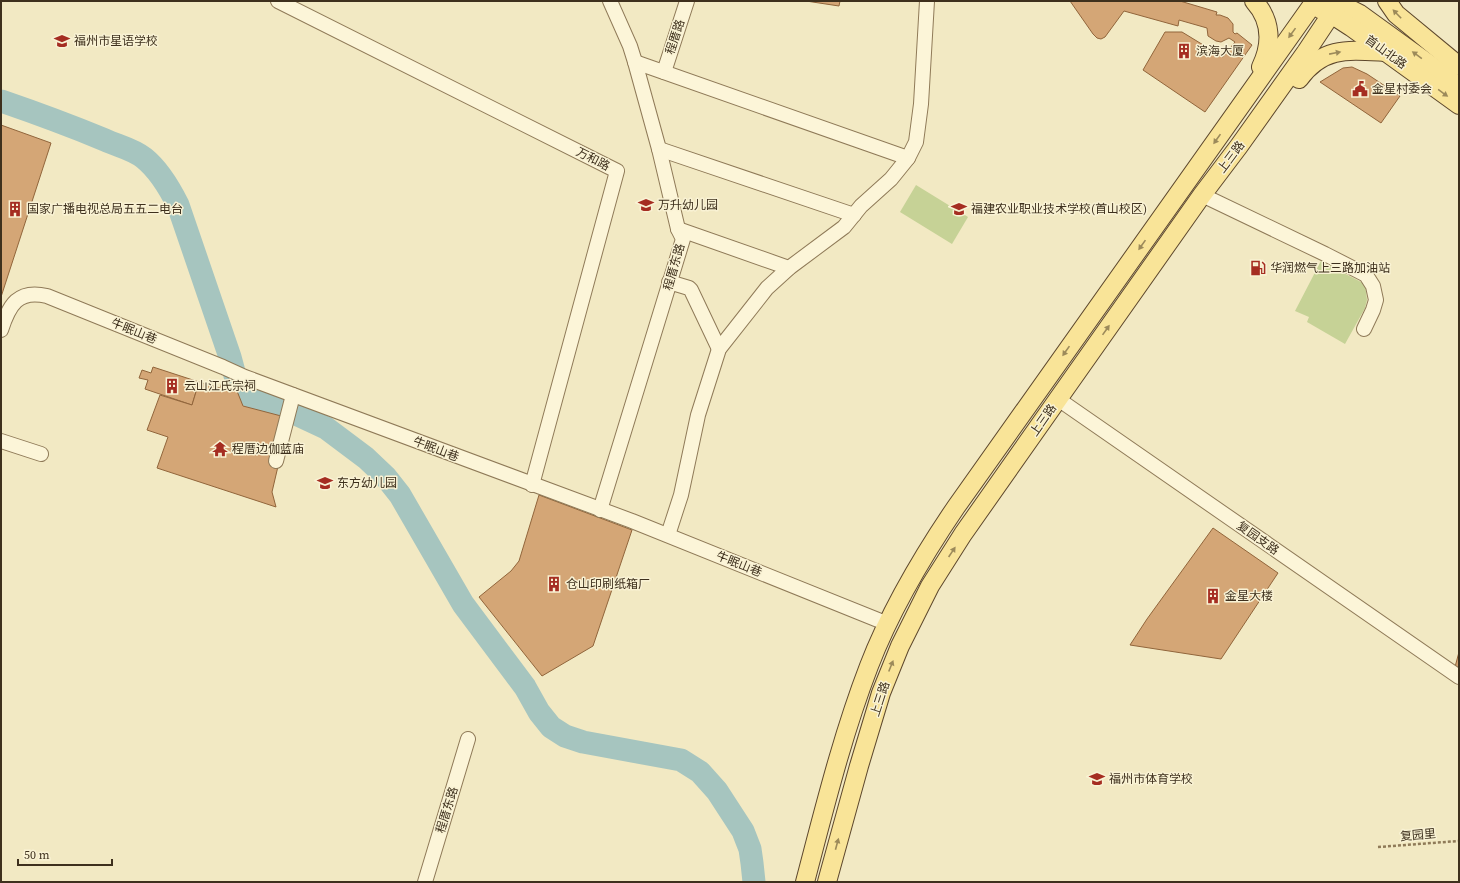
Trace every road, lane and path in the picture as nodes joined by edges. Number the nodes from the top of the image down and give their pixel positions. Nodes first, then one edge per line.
1 (278, 1) edge
2 (610, 1) edge
3 (687, 1) edge
4 (928, 1) edge
5 (1254, 1) edge
6 (1387, 1) edge
7 (1309, 3) edge
8 (1336, 5) edge
9 (1386, 52) junction
10 (635, 62) junction
11 (1459, 66) edge
12 (664, 72) junction
13 (1459, 88) edge
14 (1246, 98) junction
15 (1459, 105) edge
16 (1239, 146) junction
17 (659, 149) junction
18 (908, 158) junction
19 (1202, 195) junction
20 (854, 215) junction
21 (678, 229) junction
22 (789, 268) junction
23 (669, 282) junction
24 (1, 330) edge
25 (1364, 330) dead end
26 (719, 349) junction
27 (292, 398) junction
28 (1058, 399) junction
29 (1, 442) edge
30 (41, 454) dead end
31 (276, 461) dead end
32 (532, 485) junction
33 (600, 510) junction
34 (668, 535) junction
35 (888, 624) junction
36 (1459, 677) edge
37 (468, 739) dead end
38 (1459, 841) edge
39 (1378, 848) dead end
40 (425, 882) edge
41 (805, 882) edge
42 (827, 882) edge

1 - 32 street, 万和路
2 - 10 street, 程厝东路
3 - 12 street, 程厝路
4 - 18 street
5 - 14 main road
11 -> 6 main road
7 - 8 main road
7 -> 14 main road, 上三路
8 - 9 main road, 首山北路
13 -> 8 main road, 首山北路
8 - 16 main road, 上三路
9 -> 15 main road, 首山北路
16 -> 9 main road
10 - 12 street
10 - 17 street, 程厝东路
12 - 18 street
14 -> 35 main road, 上三路
16 - 19 main road, 上三路
17 - 20 street
17 - 21 street, 程厝东路
18 - 20 street
19 - 25 street
28 -> 19 main road, 上三路
20 - 22 street
21 - 22 street
21 - 23 street, 程厝东路
22 - 26 street
23 - 26 street
23 - 33 street, 程厝东路
24 - 27 street, 牛眠山巷
26 - 34 street
27 - 31 street
27 - 32 street, 牛眠山巷
28 - 36 street, 复园支路
42 -> 28 main road, 上三路
29 - 30 street
32 - 33 street, 牛眠山巷
33 - 34 street, 牛眠山巷
34 - 35 street, 牛眠山巷
35 - 41 main road, 上三路
37 - 40 street, 程厝东路
38 - 39 path, 复园里

